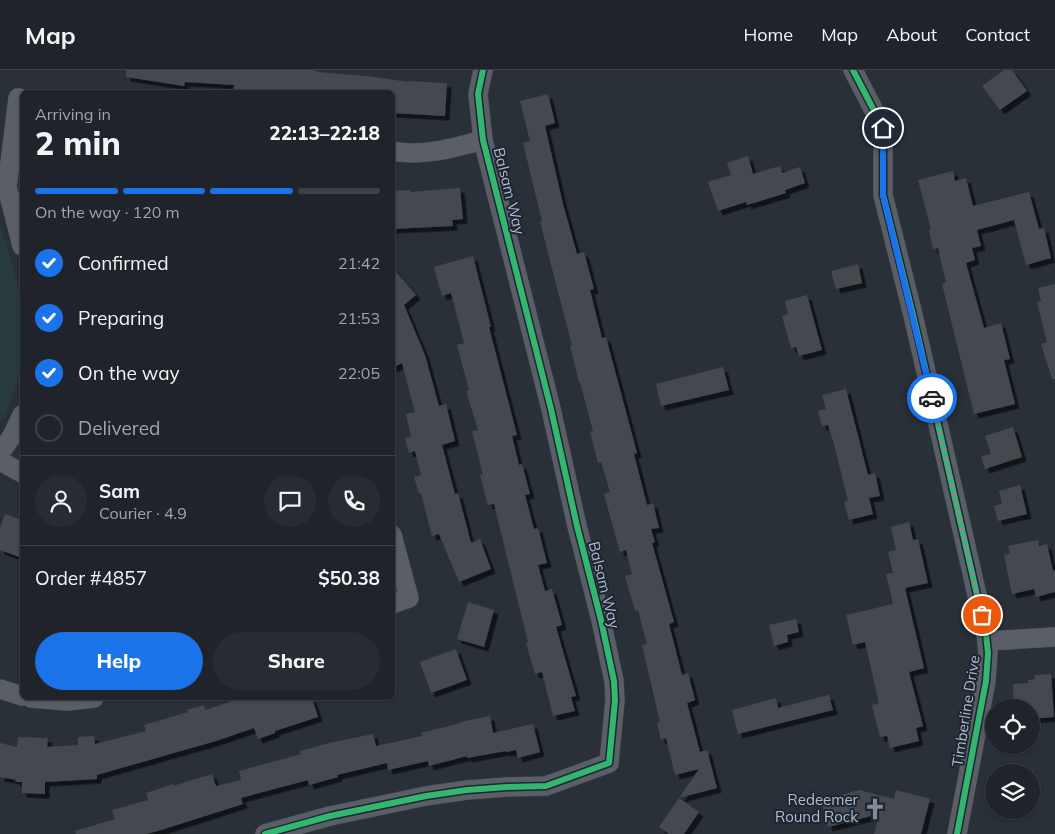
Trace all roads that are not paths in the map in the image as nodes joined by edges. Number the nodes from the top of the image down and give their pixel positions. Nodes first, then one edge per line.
1 (483, 70) edge
2 (853, 70) edge
3 (20, 98) edge
4 (484, 140) junction
5 (395, 151) edge
6 (20, 237) edge
7 (20, 419) edge
8 (0, 453) edge
9 (0, 461) edge
10 (20, 472) edge
11 (395, 546) edge
12 (395, 603) edge
13 (1055, 637) edge
14 (987, 641) junction
15 (0, 689) edge
16 (20, 695) edge
17 (55, 700) edge
18 (76, 700) edge
19 (265, 834) edge
20 (958, 834) edge

1 - 4 street, Balsam Way
2 - 14 street, Timberline Drive
3 - 6 street
4 - 5 street
4 - 19 street, Balsam Way
7 - 8 street
9 - 10 street
11 - 12 street
13 - 14 street
14 - 20 street, Timberline Drive
15 - 16 street
17 - 18 street

